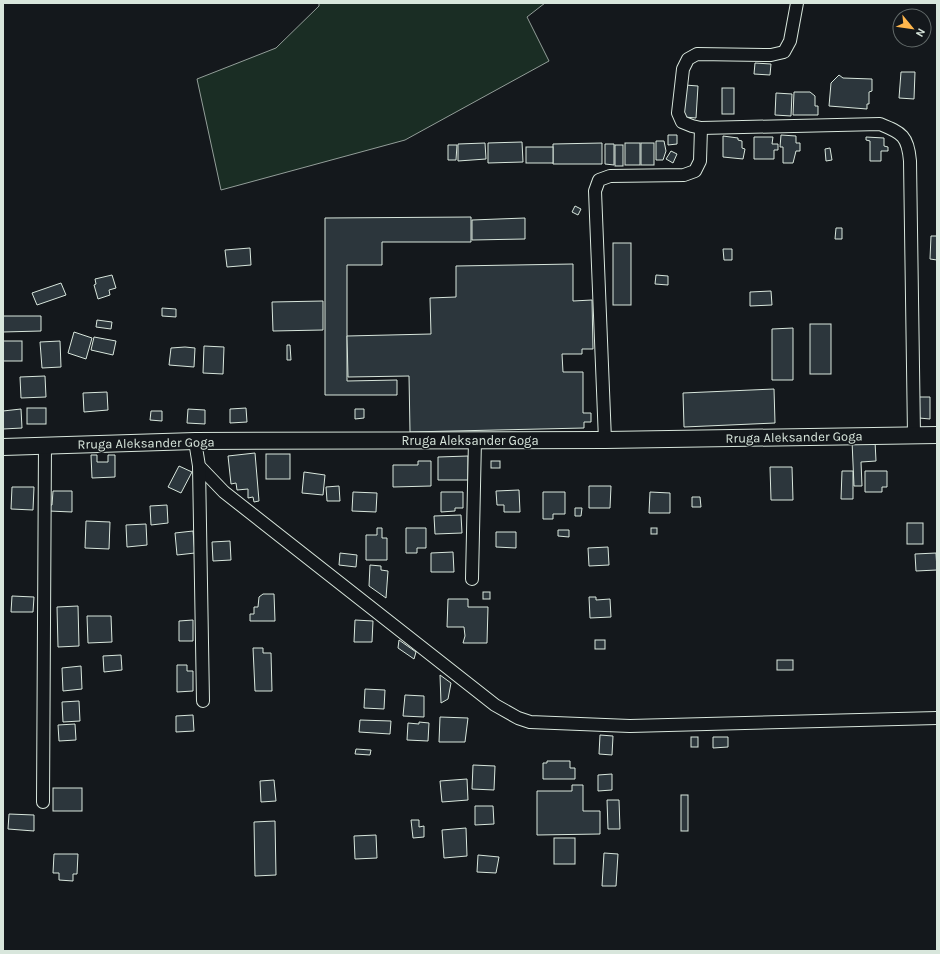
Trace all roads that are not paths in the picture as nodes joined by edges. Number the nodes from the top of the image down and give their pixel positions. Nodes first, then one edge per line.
1 (797, 3) edge
2 (701, 128) junction
3 (914, 435) junction
4 (937, 435) edge
5 (476, 440) junction
6 (605, 440) junction
7 (195, 441) junction
8 (45, 445) junction
9 (3, 447) edge
10 (199, 466) junction
11 (472, 579) dead end
12 (203, 702) dead end
13 (937, 718) edge
14 (43, 802) dead end

1 - 2 street
2 - 3 street
2 - 6 street
3 - 4 main road, Rruga Aleksander Goga
3 - 6 main road, Rruga Aleksander Goga
5 - 6 main road, Rruga Aleksander Goga
5 - 7 main road, Rruga Aleksander Goga
5 - 11 street
7 - 8 main road, Rruga Aleksander Goga
7 - 10 street
8 - 9 main road, Rruga Aleksander Goga
8 - 14 street
10 - 12 street
10 - 13 street

